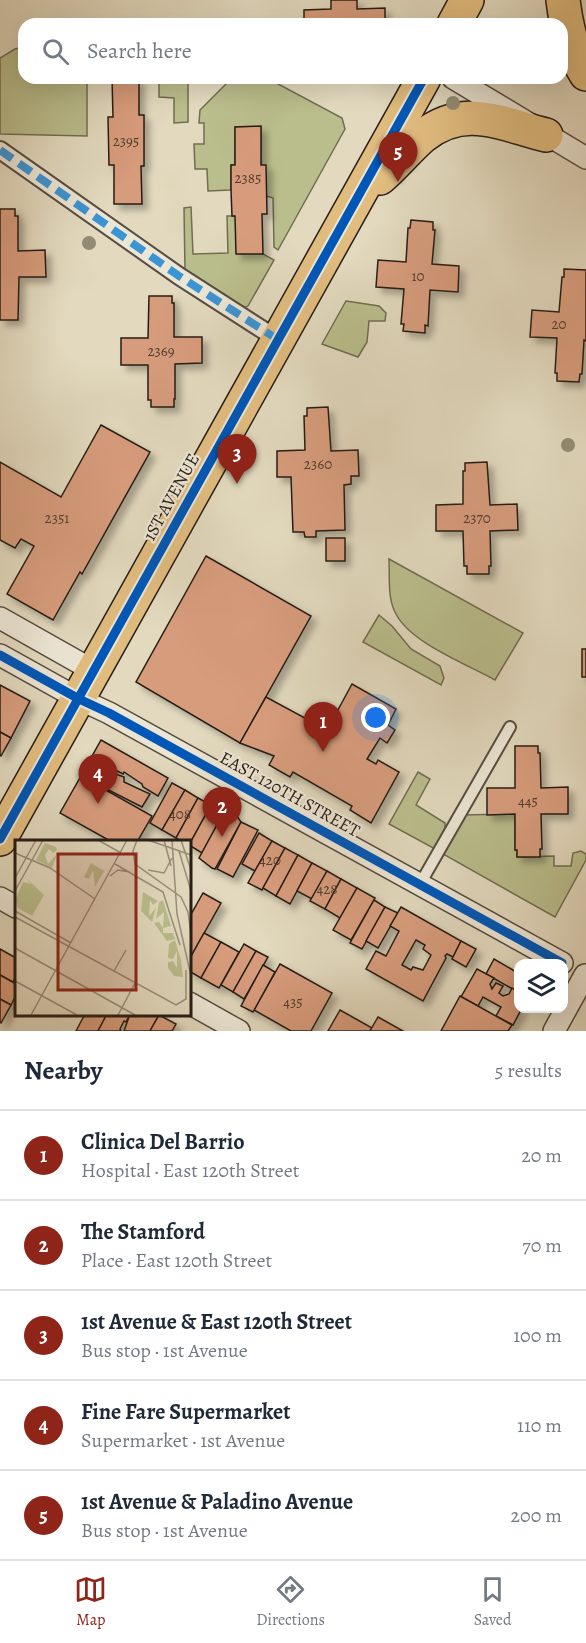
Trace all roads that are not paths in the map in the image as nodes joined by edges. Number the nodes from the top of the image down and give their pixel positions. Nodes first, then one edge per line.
1 (467, 0) edge
2 (563, 0) edge
3 (457, 18) edge
4 (566, 18) edge
5 (568, 28) edge
6 (586, 74) edge
7 (421, 84) edge
8 (464, 84) edge
9 (546, 135) junction
10 (0, 150) edge
11 (586, 158) edge
12 (359, 194) junction
13 (278, 339) junction
14 (0, 618) edge
15 (0, 655) edge
16 (86, 685) junction
17 (510, 727) dead end
18 (0, 839) edge
19 (420, 884) junction
20 (0, 898) edge
21 (15, 906) edge
22 (554, 959) edge
23 (568, 966) edge
24 (585, 975) edge
25 (190, 1004) edge
26 (239, 1031) edge
27 (554, 1031) edge

1 - 3 main road
2 - 4 main road
5 - 6 main road
7 - 12 main road, 1ST AVENUE
8 - 9 street
9 - 11 street
9 - 12 main road
10 - 13 street
12 - 13 main road, 1ST AVENUE
13 - 16 main road, 1ST AVENUE
14 - 16 street, EAST 120TH STREET
15 - 16 street, EAST 120TH STREET
16 - 18 main road, 1ST AVENUE
16 - 19 street, EAST 120TH STREET
17 - 19 lane
19 - 22 street, EAST 120TH STREET
20 - 21 street
23 - 24 street, EAST 120TH STREET
24 - 27 street
25 - 26 street

